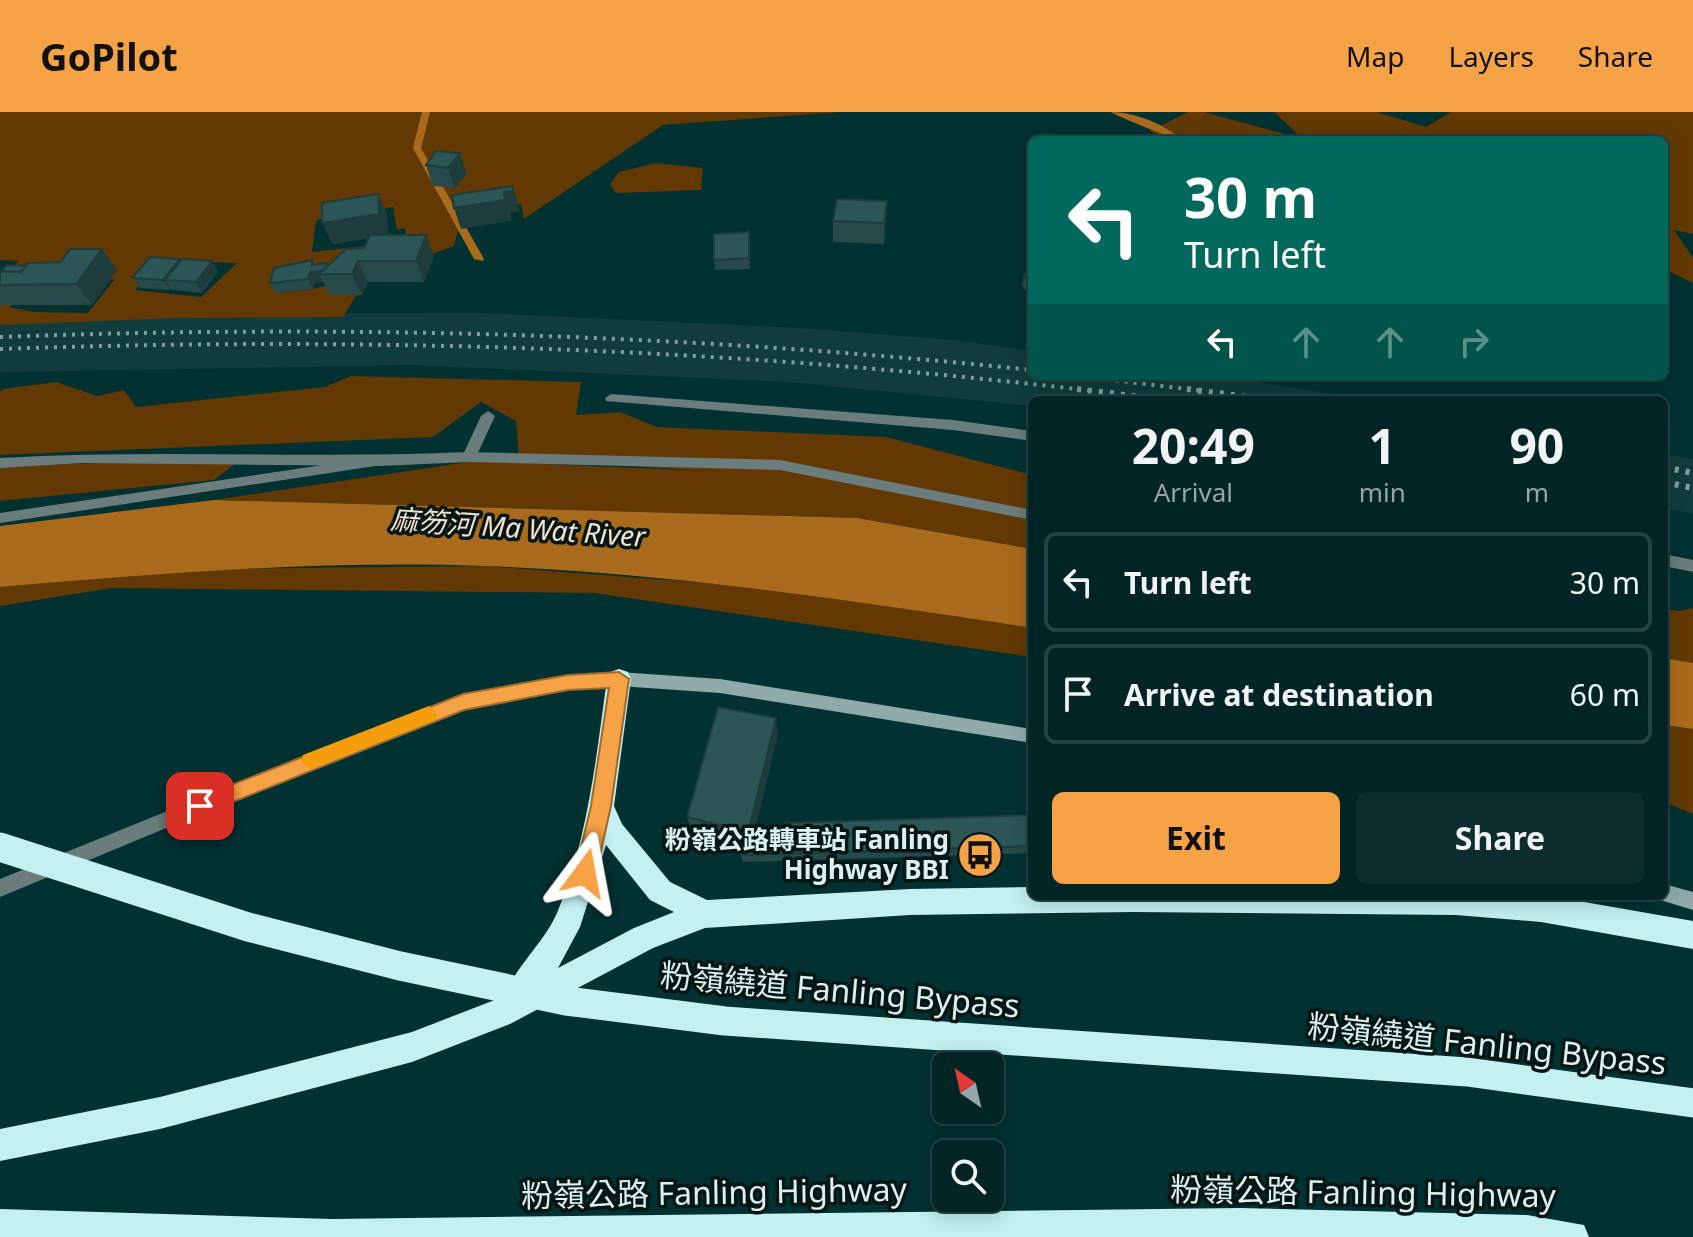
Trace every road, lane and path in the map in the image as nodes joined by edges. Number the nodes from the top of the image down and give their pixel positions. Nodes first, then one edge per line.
1 (611, 398) dead end
2 (488, 416) dead end
3 (1028, 435) edge
4 (469, 457) junction
5 (380, 461) junction
6 (0, 463) edge
7 (1028, 514) edge
8 (0, 518) edge
9 (1668, 561) edge
10 (1693, 566) edge
11 (619, 679) junction
12 (1028, 735) edge
13 (601, 806) junction
14 (0, 847) edge
15 (0, 888) edge
16 (1668, 894) edge
17 (1059, 900) edge
18 (1235, 900) edge
19 (1693, 901) edge
20 (705, 914) junction
21 (1693, 935) edge
22 (500, 1014) junction
23 (1693, 1103) edge
24 (0, 1145) edge
25 (0, 1226) edge
26 (1572, 1237) edge

1 - 3 street
2 - 4 street
4 - 5 street
4 - 7 street
5 - 6 street
5 - 8 street
9 - 10 street
11 - 12 street
11 - 13 highway
11 - 15 street
13 - 20 highway
13 - 22 highway
14 - 23 highway, 粉嶺繞道 Fanling Bypass, bridge
16 - 19 street
17 - 20 highway
18 - 21 highway
20 - 22 highway
22 - 24 highway
25 - 26 highway, 粉嶺公路 Fanling Highway

